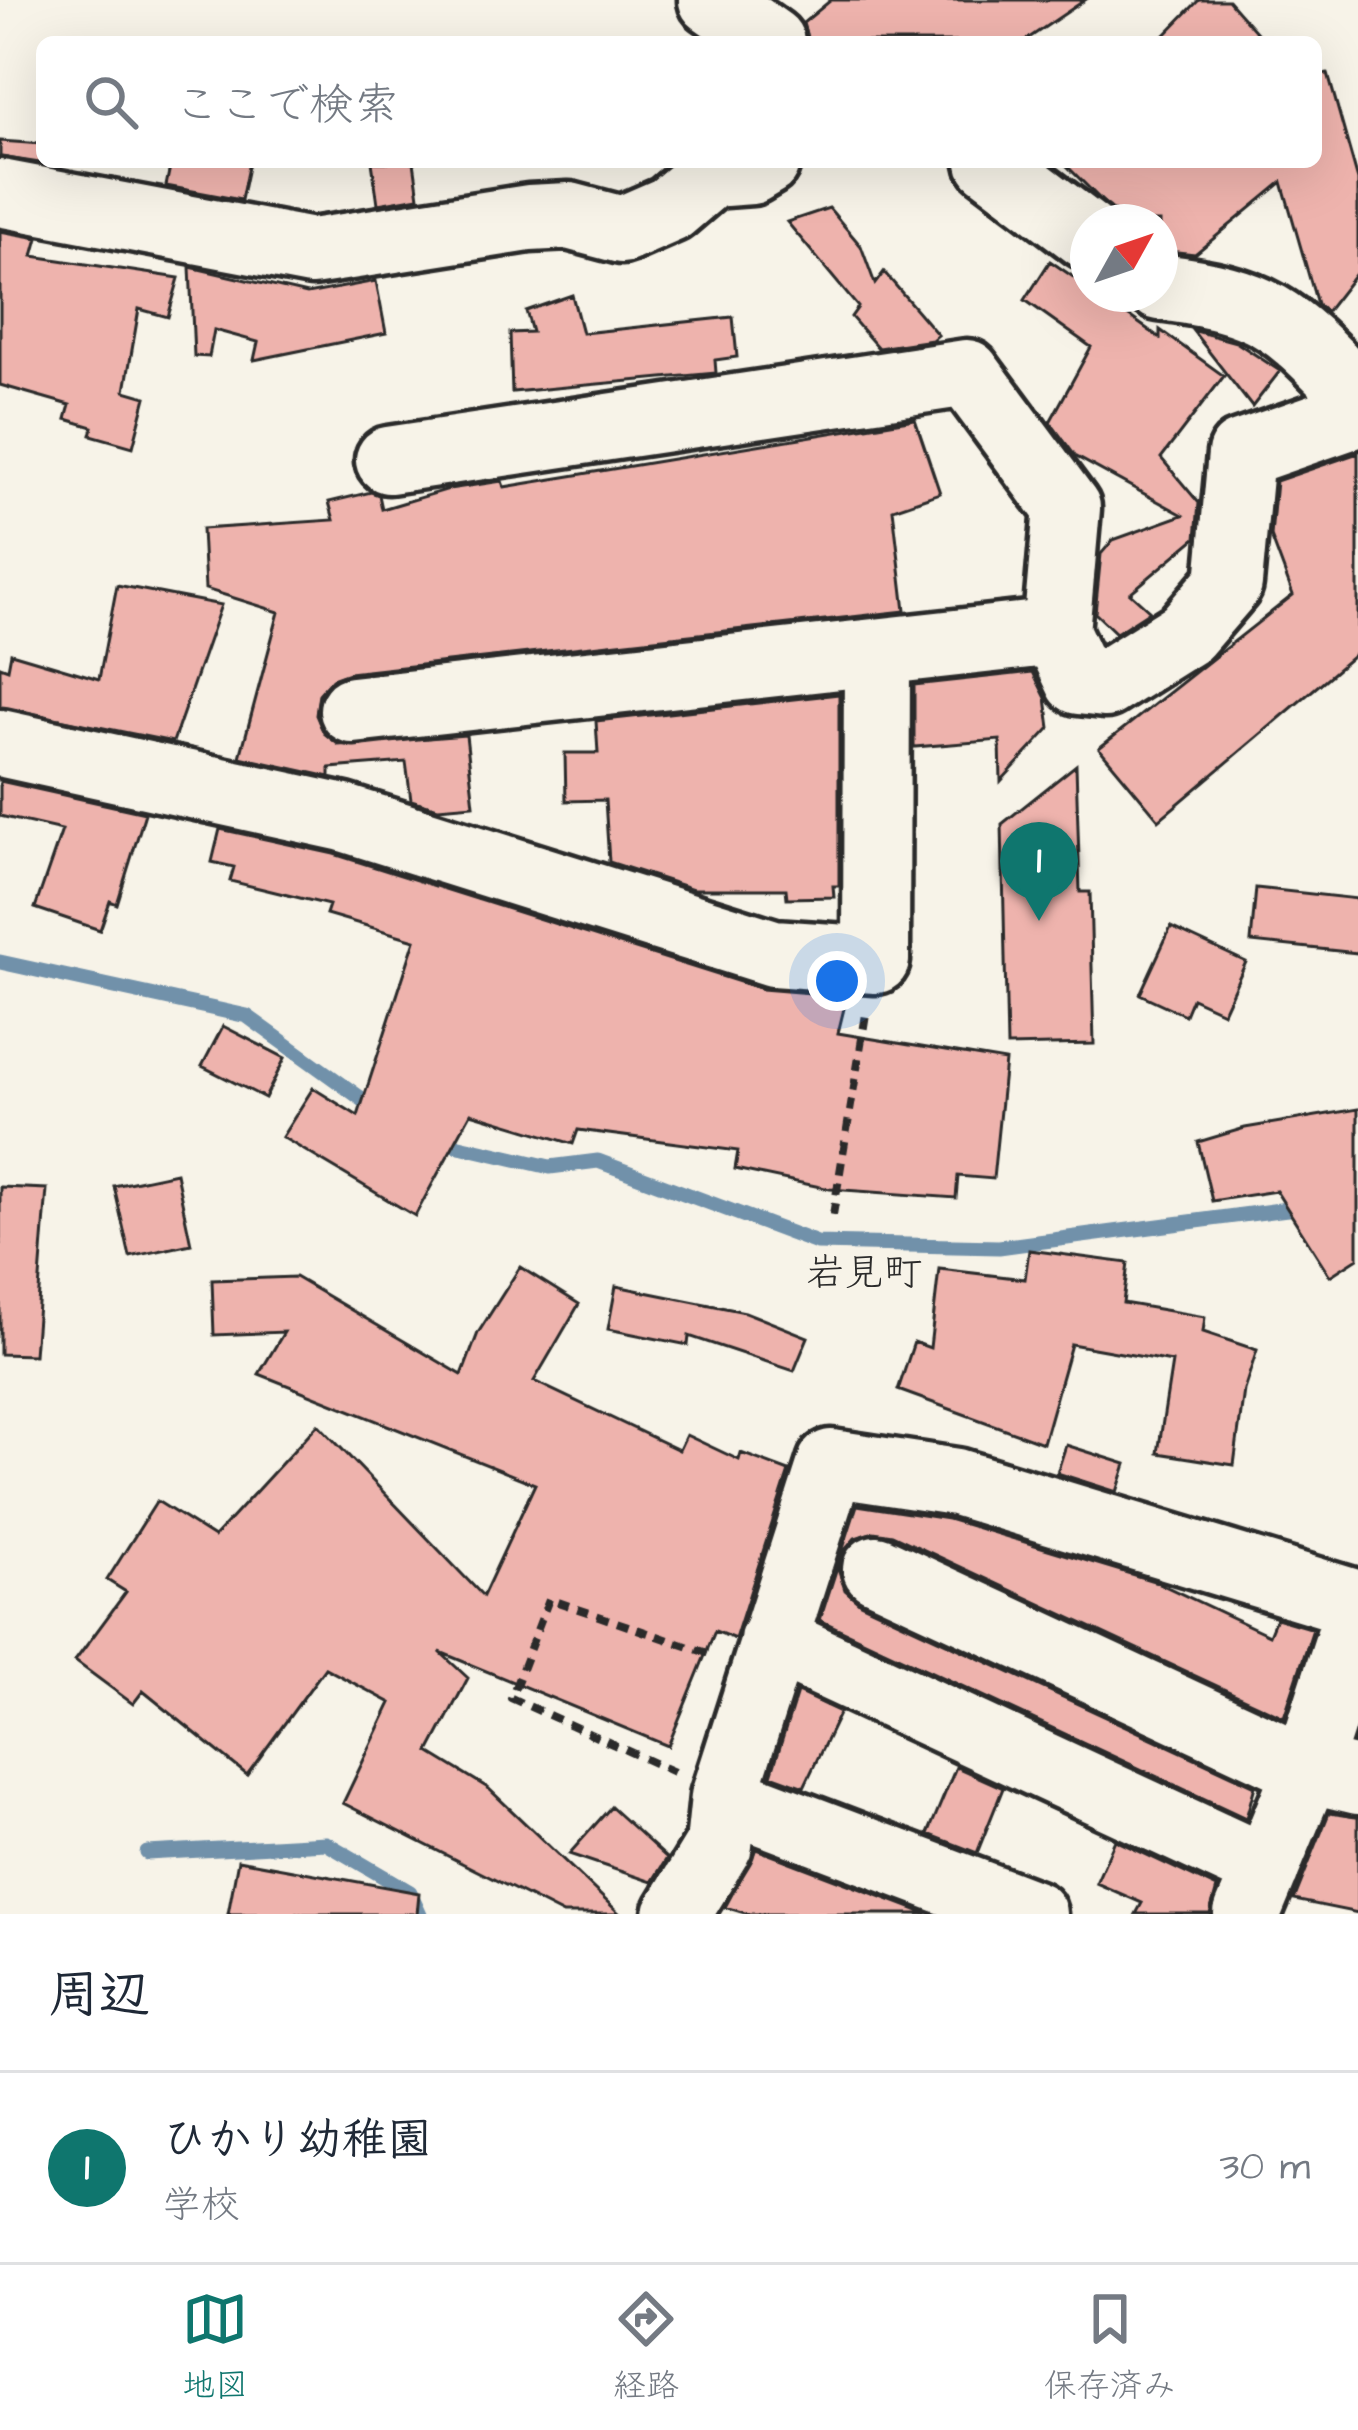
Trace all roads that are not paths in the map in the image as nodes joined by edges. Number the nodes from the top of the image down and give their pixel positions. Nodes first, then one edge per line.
1 (712, 0) edge
2 (763, 36) edge
3 (755, 168) edge
4 (998, 168) edge
5 (0, 193) edge
6 (1070, 222) edge
7 (1178, 289) edge
8 (1358, 396) edge
9 (1358, 413) edge
10 (389, 460) dead end
11 (1056, 632) junction
12 (877, 653) junction
13 (353, 710) dead end
14 (0, 742) edge
15 (876, 1569) dead end
16 (1358, 1607) edge
17 (768, 1656) junction
18 (1332, 1775) edge
19 (724, 1797) junction
20 (1257, 1892) edge
21 (677, 1914) edge
22 (1033, 1914) edge

1 - 2 street
3 - 5 street
4 - 6 street
7 - 8 street
9 - 11 street
10 - 11 street
11 - 12 street
12 - 13 street
12 - 14 street
15 - 18 street
16 - 17 street
16 - 18 street
17 - 19 street
17 - 20 street
18 - 20 street
19 - 21 street
19 - 22 street

